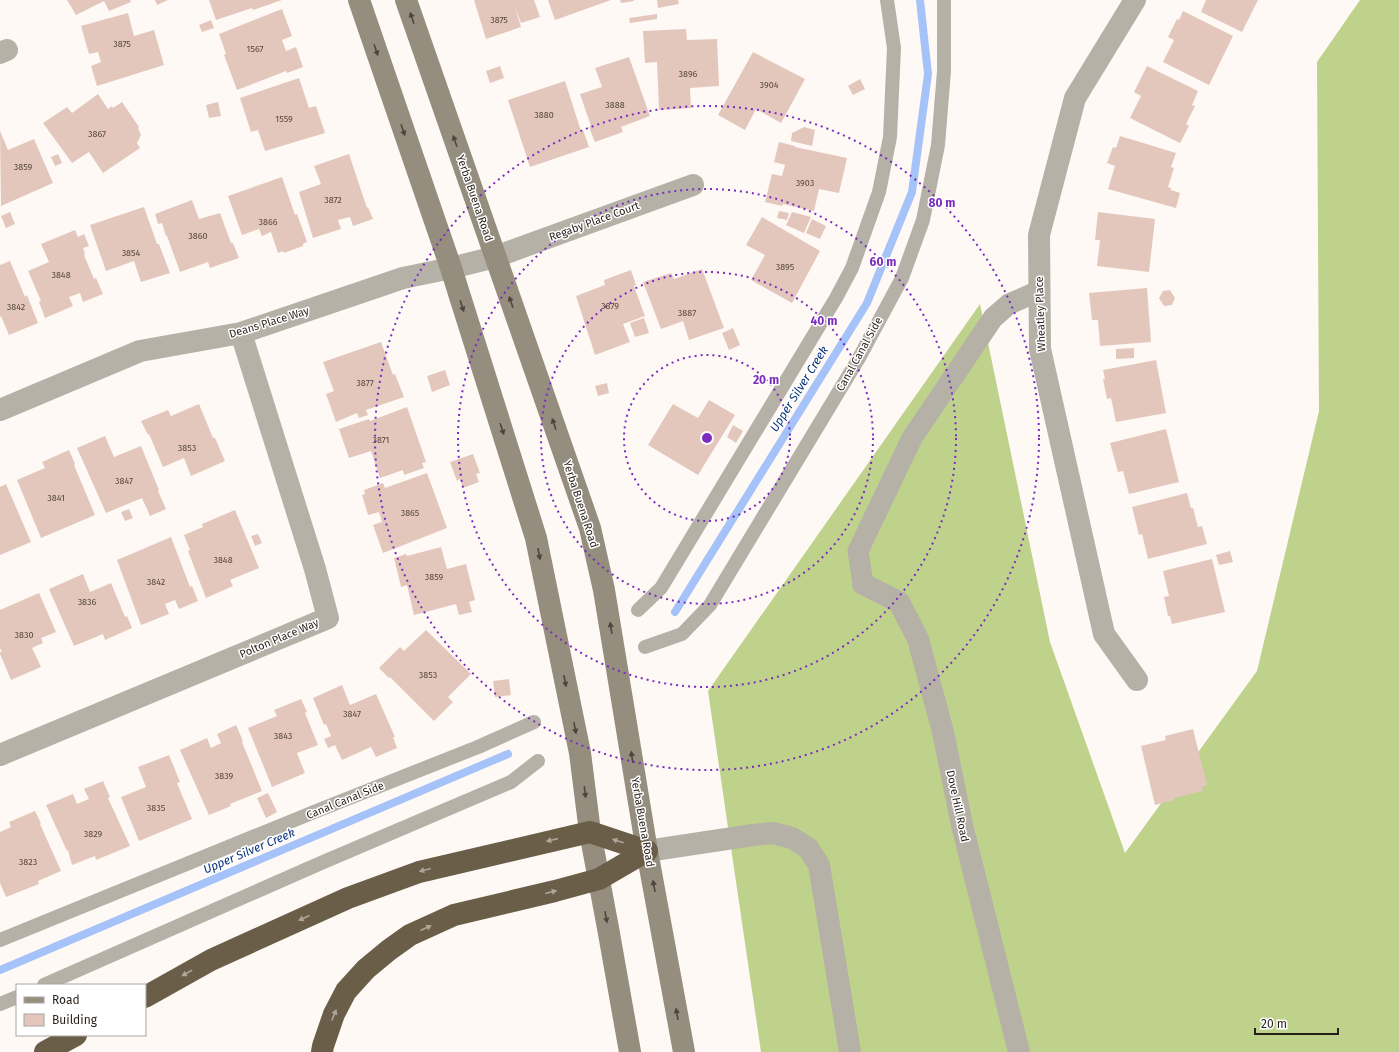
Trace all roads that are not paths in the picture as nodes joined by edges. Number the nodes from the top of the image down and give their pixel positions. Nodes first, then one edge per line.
1 (359, 0) edge
2 (406, 0) edge
3 (887, 0) edge
4 (944, 0) edge
5 (1135, 0) edge
6 (693, 186) dead end
7 (495, 257) junction
8 (451, 268) junction
9 (1039, 291) junction
10 (241, 333) junction
11 (0, 410) edge
12 (863, 584) joint
13 (638, 610) dead end
14 (645, 648) dead end
15 (1138, 680) dead end
16 (534, 722) dead end
17 (0, 755) edge
18 (538, 761) dead end
19 (590, 832) junction
20 (647, 850) junction
21 (599, 879) junction
22 (0, 940) edge
23 (46, 984) edge
24 (146, 996) edge
25 (16, 997) edge
26 (0, 1004) edge
27 (74, 1036) edge
28 (45, 1052) edge
29 (322, 1052) edge
30 (630, 1052) edge
31 (684, 1052) edge
32 (850, 1052) edge
33 (1019, 1052) edge

1 -> 8 main road
7 -> 2 main road, Yerba Buena Road
3 - 13 lane
4 - 14 lane, Canal Canal Side
5 - 9 street, Wheatley Place
6 - 7 street, Regaby Place Court
7 - 8 street, Deans Place Way
20 -> 7 main road, Yerba Buena Road
8 - 10 street, Deans Place Way
8 -> 19 main road
9 - 12 street
9 - 15 street, Wheatley Place
10 - 11 street, Deans Place Way
10 - 17 street, Polton Place Way
12 - 33 street, Dove Hill Road
16 - 22 lane, Canal Canal Side
18 - 23 lane
20 -> 19 highway
19 - 21 main road
19 -> 24 highway
20 - 21 highway
31 -> 20 main road, Yerba Buena Road
20 - 32 street
29 -> 21 highway
21 -> 30 main road
25 - 26 lane
27 - 28 highway

